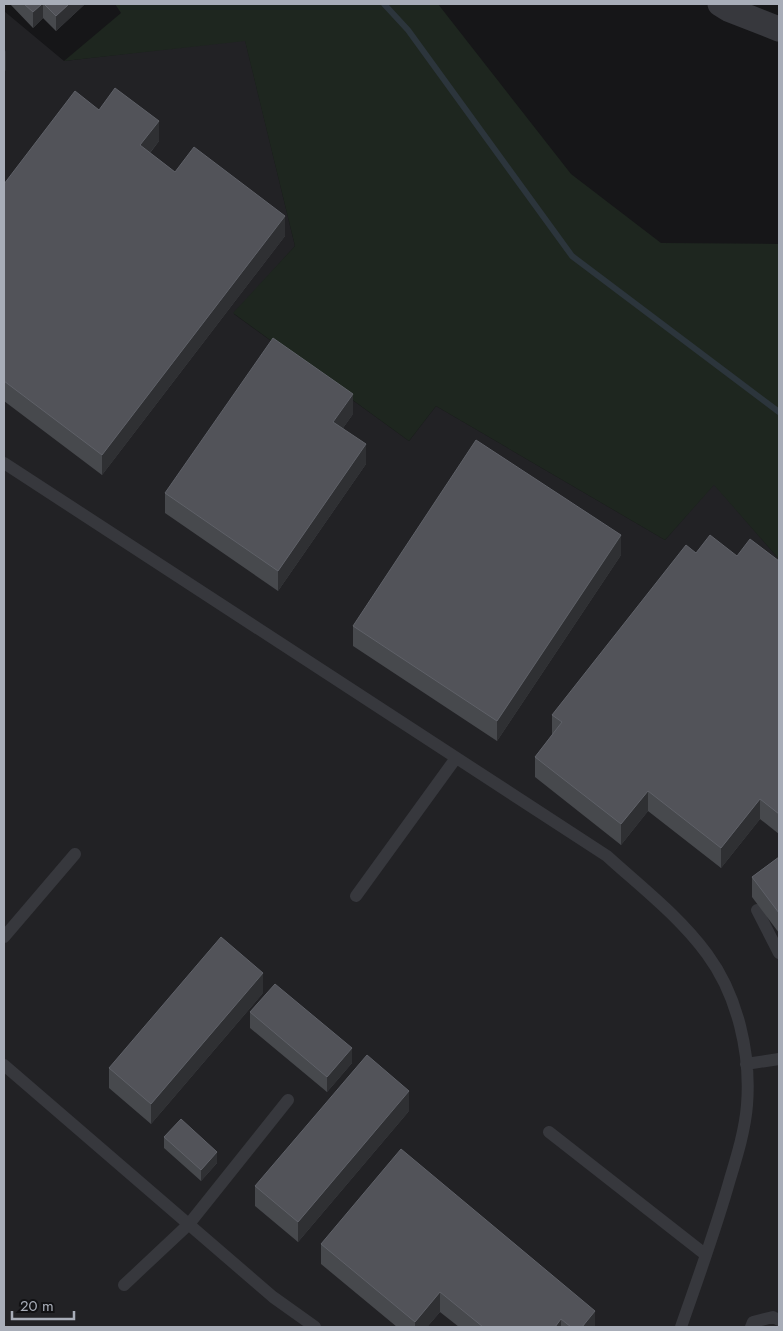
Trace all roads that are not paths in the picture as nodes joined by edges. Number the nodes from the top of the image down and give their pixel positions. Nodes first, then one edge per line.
1 (720, 4) edge
2 (779, 29) edge
3 (4, 463) edge
4 (456, 758) junction
5 (75, 854) dead end
6 (356, 896) dead end
7 (756, 910) dead end
8 (4, 937) edge
9 (779, 953) edge
10 (779, 1059) edge
11 (746, 1064) junction
12 (4, 1065) edge
13 (288, 1100) dead end
14 (549, 1132) dead end
15 (189, 1224) junction
16 (706, 1254) junction
17 (124, 1285) dead end
18 (779, 1320) edge
19 (315, 1327) edge
20 (681, 1327) edge
21 (751, 1327) edge

1 - 2 street
3 - 4 lane
4 - 6 lane
4 - 11 lane
5 - 8 lane
7 - 9 lane
10 - 11 lane
11 - 16 lane
12 - 15 lane
13 - 15 lane
14 - 16 lane
15 - 17 lane
15 - 19 lane
16 - 20 lane
18 - 21 lane

